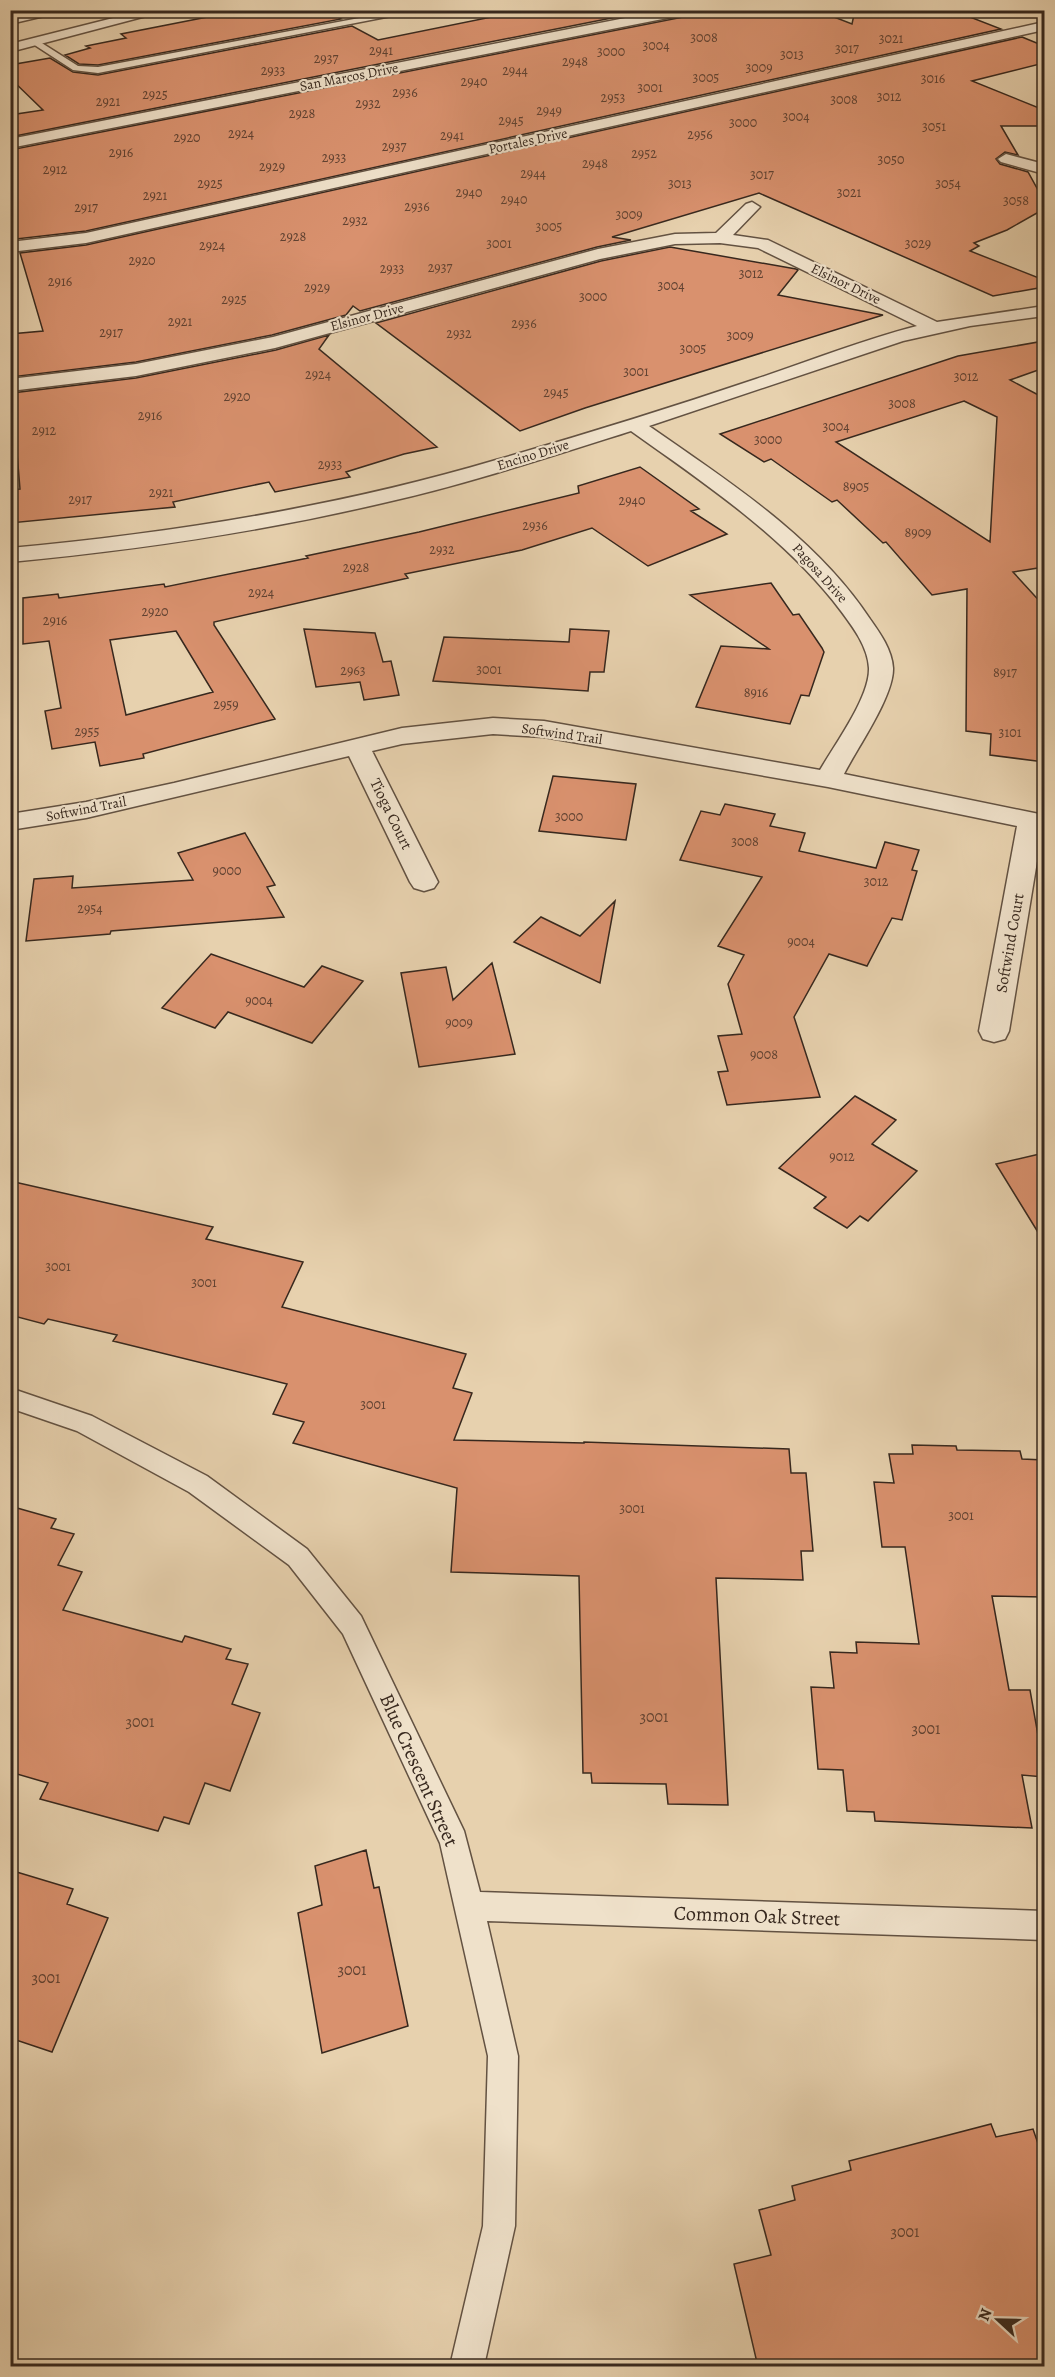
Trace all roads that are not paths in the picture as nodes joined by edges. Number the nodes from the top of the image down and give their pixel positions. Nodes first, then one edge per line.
1 (66, 10) edge
2 (163, 10) edge
3 (418, 10) edge
4 (688, 10) edge
5 (10, 22) edge
6 (1044, 26) edge
7 (34, 42) junction
8 (10, 48) edge
9 (10, 144) edge
10 (1006, 159) dead end
11 (1044, 169) edge
12 (752, 207) dead end
13 (720, 238) junction
14 (10, 247) edge
15 (1044, 311) edge
16 (935, 328) junction
17 (10, 385) edge
18 (634, 424) junction
19 (10, 555) edge
20 (357, 746) junction
21 (828, 779) junction
22 (10, 822) edge
23 (1038, 822) edge
24 (424, 882) dead end
25 (994, 1031) dead end
26 (10, 1398) edge
27 (469, 1906) junction
28 (1044, 1926) edge
29 (467, 2367) edge

1 - 5 lane
2 - 7 street
3 - 7 lane
4 - 9 street, San Marcos Drive
6 - 14 street, Portales Drive
7 - 8 street
10 - 11 street
12 - 13 street
13 - 16 street, Elsinor Drive
13 - 17 street, Elsinor Drive
15 - 16 street, Encino Drive
16 - 18 street, Encino Drive
18 - 19 street, Encino Drive
18 - 21 street, Pagosa Drive
20 - 21 street, Softwind Trail
20 - 22 street, Softwind Trail
20 - 24 street, Tioga Court
21 - 23 street, Softwind Trail
23 - 25 street, Softwind Court
26 - 27 lane, Blue Crescent Street
27 - 28 lane, Common Oak Street
27 - 29 lane, Blue Crescent Street

